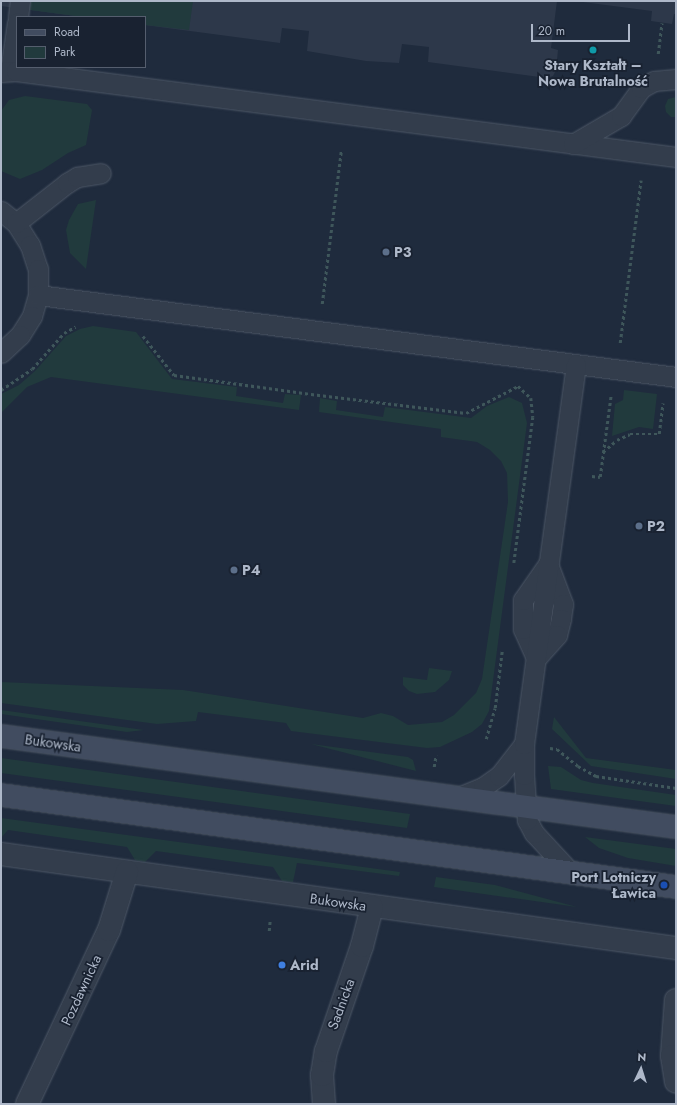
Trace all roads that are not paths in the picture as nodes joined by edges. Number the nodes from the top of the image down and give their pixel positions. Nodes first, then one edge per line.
1 (20, 1) edge
2 (18, 16) edge
3 (16, 27) edge
4 (6, 72) edge
5 (676, 79) edge
6 (573, 144) junction
7 (676, 157) edge
8 (101, 173) dead end
9 (1, 211) edge
10 (16, 223) junction
11 (38, 295) junction
12 (1, 353) edge
13 (576, 365) junction
14 (676, 377) edge
15 (1, 736) edge
16 (524, 744) junction
17 (1, 795) edge
18 (456, 798) junction
19 (525, 807) junction
20 (676, 827) edge
21 (1, 854) edge
22 (127, 872) junction
23 (572, 874) junction
24 (676, 887) edge
25 (372, 906) junction
26 (676, 948) edge
27 (676, 1000) edge
28 (676, 1082) edge
29 (27, 1104) edge
30 (324, 1104) edge

1 - 2 lane
3 - 4 lane
4 - 6 lane
5 - 6 lane
6 - 7 lane
8 - 10 lane
9 - 10 lane
10 - 11 lane
11 - 12 lane
11 - 13 lane
13 - 14 lane
13 - 16 lane
15 - 18 main road, Bukowska
16 - 18 lane
16 - 19 lane
17 - 23 main road
18 - 19 main road, Bukowska
19 - 20 main road, Bukowska
19 - 23 lane
21 - 22 street, Bukowska
22 - 25 street, Bukowska
22 - 29 street, Pozdawnicka
23 - 24 main road
25 - 26 street, Bukowska
25 - 30 street, Sadnicka
27 - 28 street

